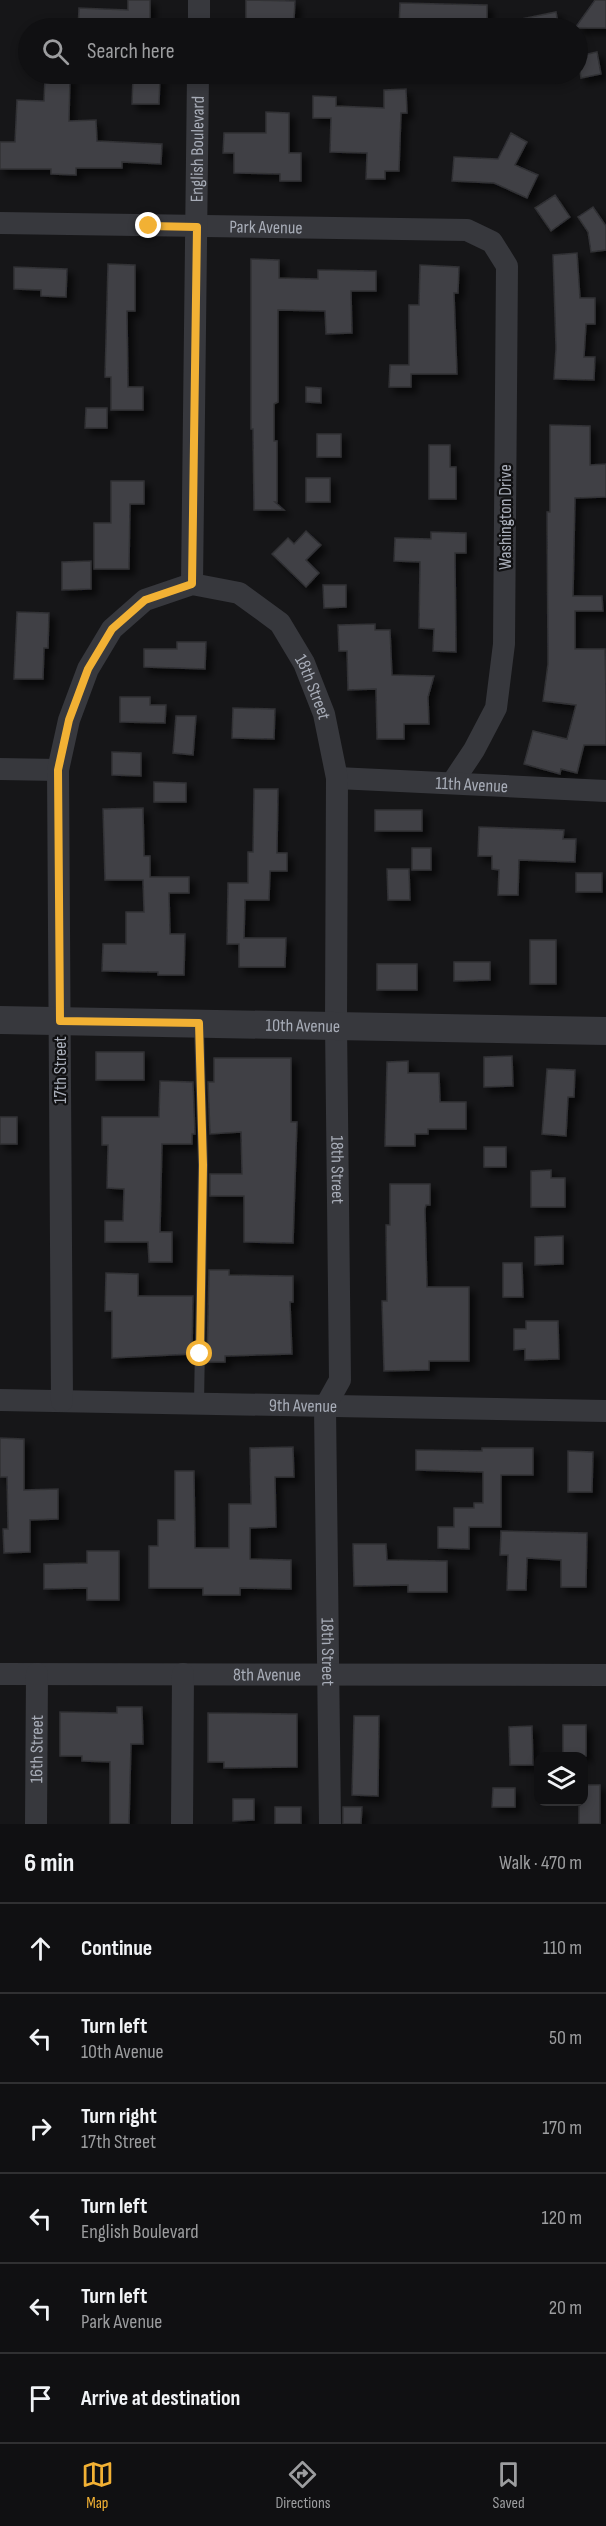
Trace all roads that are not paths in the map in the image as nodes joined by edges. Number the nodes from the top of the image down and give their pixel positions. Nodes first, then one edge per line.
1 (199, 0) edge
2 (199, 18) edge
3 (198, 84) edge
4 (0, 223) edge
5 (197, 227) junction
6 (492, 242) joint
7 (192, 584) junction
8 (0, 769) edge
9 (58, 770) junction
10 (337, 778) junction
11 (452, 783) junction
12 (606, 791) edge
13 (0, 1020) edge
14 (60, 1021) junction
15 (199, 1023) junction
16 (336, 1024) junction
17 (606, 1030) edge
18 (0, 1400) edge
19 (62, 1401) junction
20 (199, 1404) junction
21 (325, 1407) junction
22 (606, 1411) edge
23 (0, 1674) edge
24 (37, 1674) junction
25 (183, 1674) junction
26 (329, 1675) junction
27 (606, 1676) edge
28 (36, 1824) edge
29 (182, 1824) edge
30 (330, 1824) edge

1 - 2 street
3 - 5 street, English Boulevard
4 - 5 street, Park Avenue
5 - 6 street, Park Avenue
5 - 7 street, English Boulevard
6 - 11 street, Washington Drive
7 - 9 street, 17th Street
7 - 10 street, 18th Street
8 - 9 street
9 - 14 street, 17th Street
10 - 11 street, 11th Avenue
10 - 16 street, 18th Street
11 - 12 street, 11th Avenue
13 - 14 street, 10th Avenue
14 - 15 street, 10th Avenue
14 - 19 street, 17th Street
15 - 16 street, 10th Avenue
15 - 20 lane
16 - 17 street, 10th Avenue
16 - 21 street, 18th Street
18 - 19 street, 9th Avenue
19 - 20 street, 9th Avenue
20 - 21 street, 9th Avenue
21 - 22 street, 9th Avenue
21 - 26 street, 18th Street
23 - 24 street, 8th Avenue
24 - 25 street, 8th Avenue
24 - 28 street, 16th Street
25 - 26 street, 8th Avenue
25 - 29 street
26 - 27 street, 8th Avenue
26 - 30 street, 18th Street

